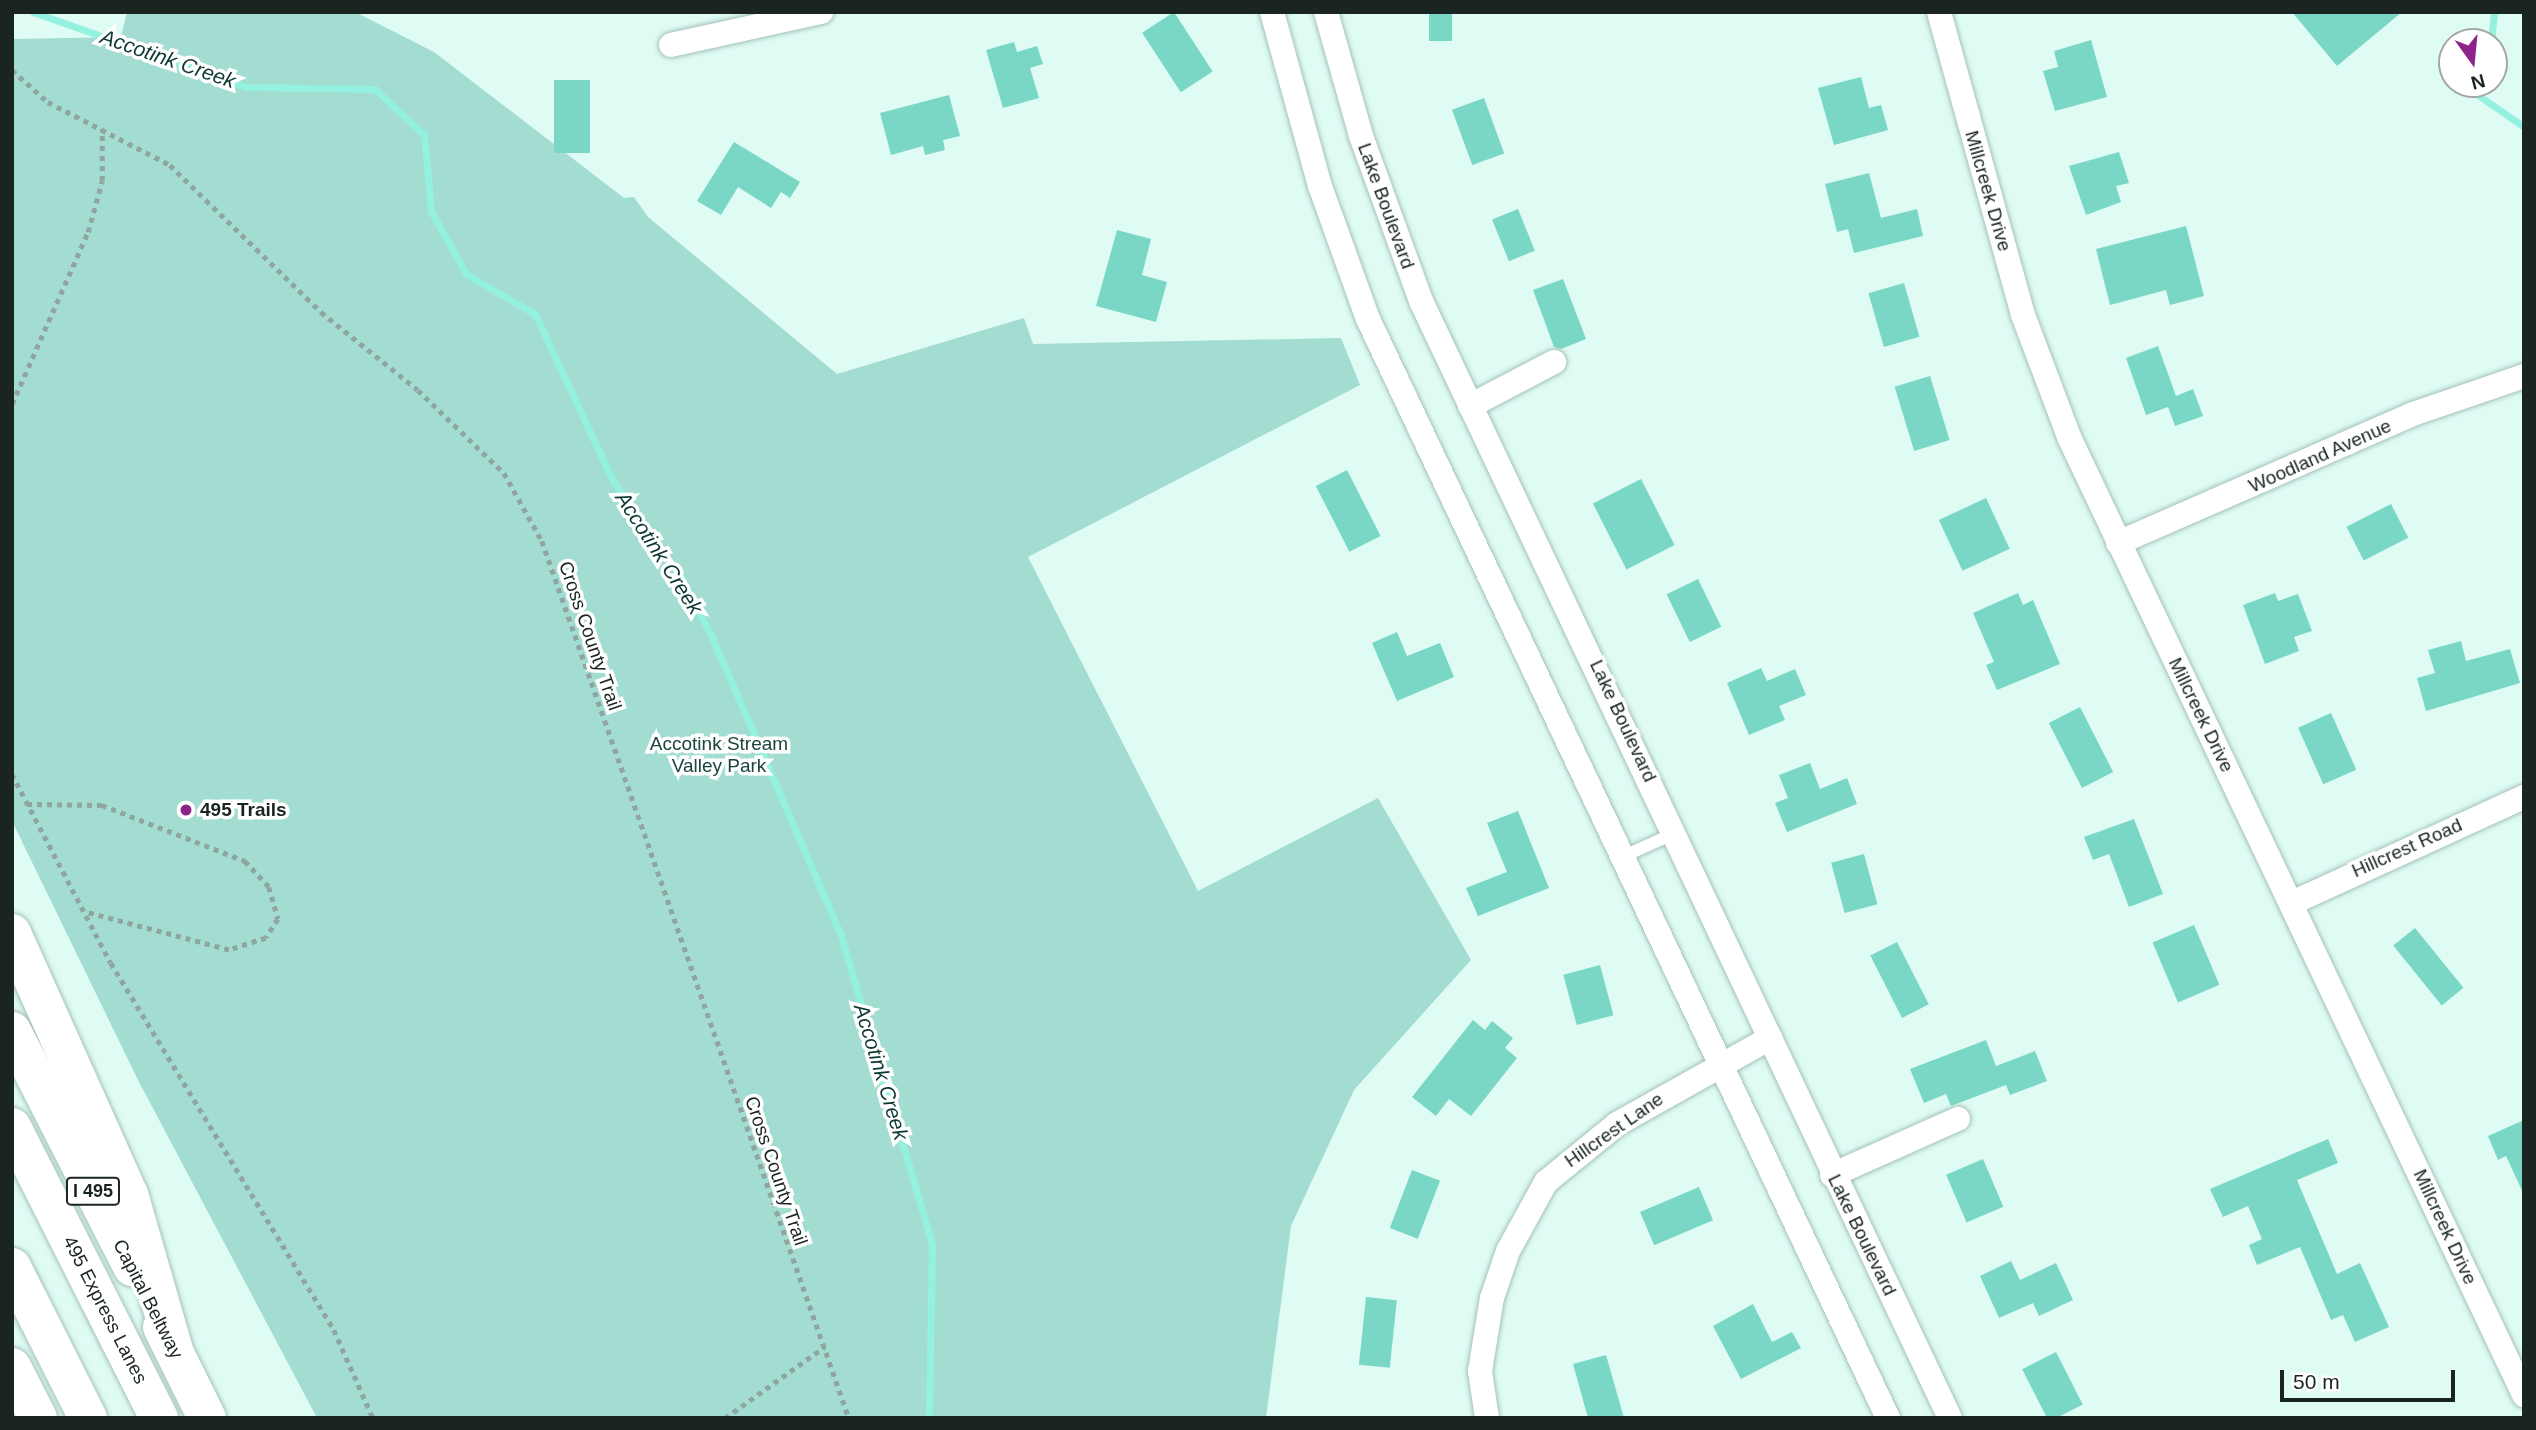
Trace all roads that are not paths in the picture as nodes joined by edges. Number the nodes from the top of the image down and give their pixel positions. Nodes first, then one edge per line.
1 (821, 12) edge
2 (1272, 12) edge
3 (1326, 12) edge
4 (1939, 12) edge
5 (671, 45) dead end
6 (1554, 362) dead end
7 (2524, 376) edge
8 (1470, 406) junction
9 (2118, 542) junction
10 (2524, 797) edge
11 (1675, 833) junction
12 (1624, 856) junction
13 (2292, 903) junction
14 (12, 933) edge
15 (12, 1031) edge
16 (1770, 1038) junction
17 (1721, 1064) junction
18 (1958, 1119) dead end
19 (12, 1126) edge
20 (1832, 1175) junction
21 (12, 1267) edge
22 (174, 1350) junction
23 (12, 1367) edge
24 (2524, 1395) edge
25 (38, 1418) edge
26 (88, 1418) edge
27 (159, 1418) edge
28 (207, 1418) edge
29 (1487, 1418) edge
30 (1888, 1418) edge
31 (1950, 1418) edge

1 - 5 street
2 - 12 street
3 - 8 street, Lake Boulevard
4 - 9 street, Millcreek Drive
6 - 8 street
7 - 9 street, Woodland Avenue
8 - 11 street, Lake Boulevard
9 - 13 street, Millcreek Drive
10 - 13 street, Hillcrest Road
11 - 12 lane
11 - 16 street, Lake Boulevard
12 - 17 street
13 - 24 street, Millcreek Drive
14 - 22 highway
15 - 22 highway, Capital Beltway / I 495
16 - 17 street, Hillcrest Lane
16 - 20 street, Lake Boulevard
17 - 29 street, Hillcrest Lane
17 - 30 street
18 - 20 street
19 - 27 highway, 495 Express Lanes / I 495
20 - 31 street, Lake Boulevard
21 - 26 highway
22 - 28 highway, Capital Beltway / I 495
23 - 25 highway

